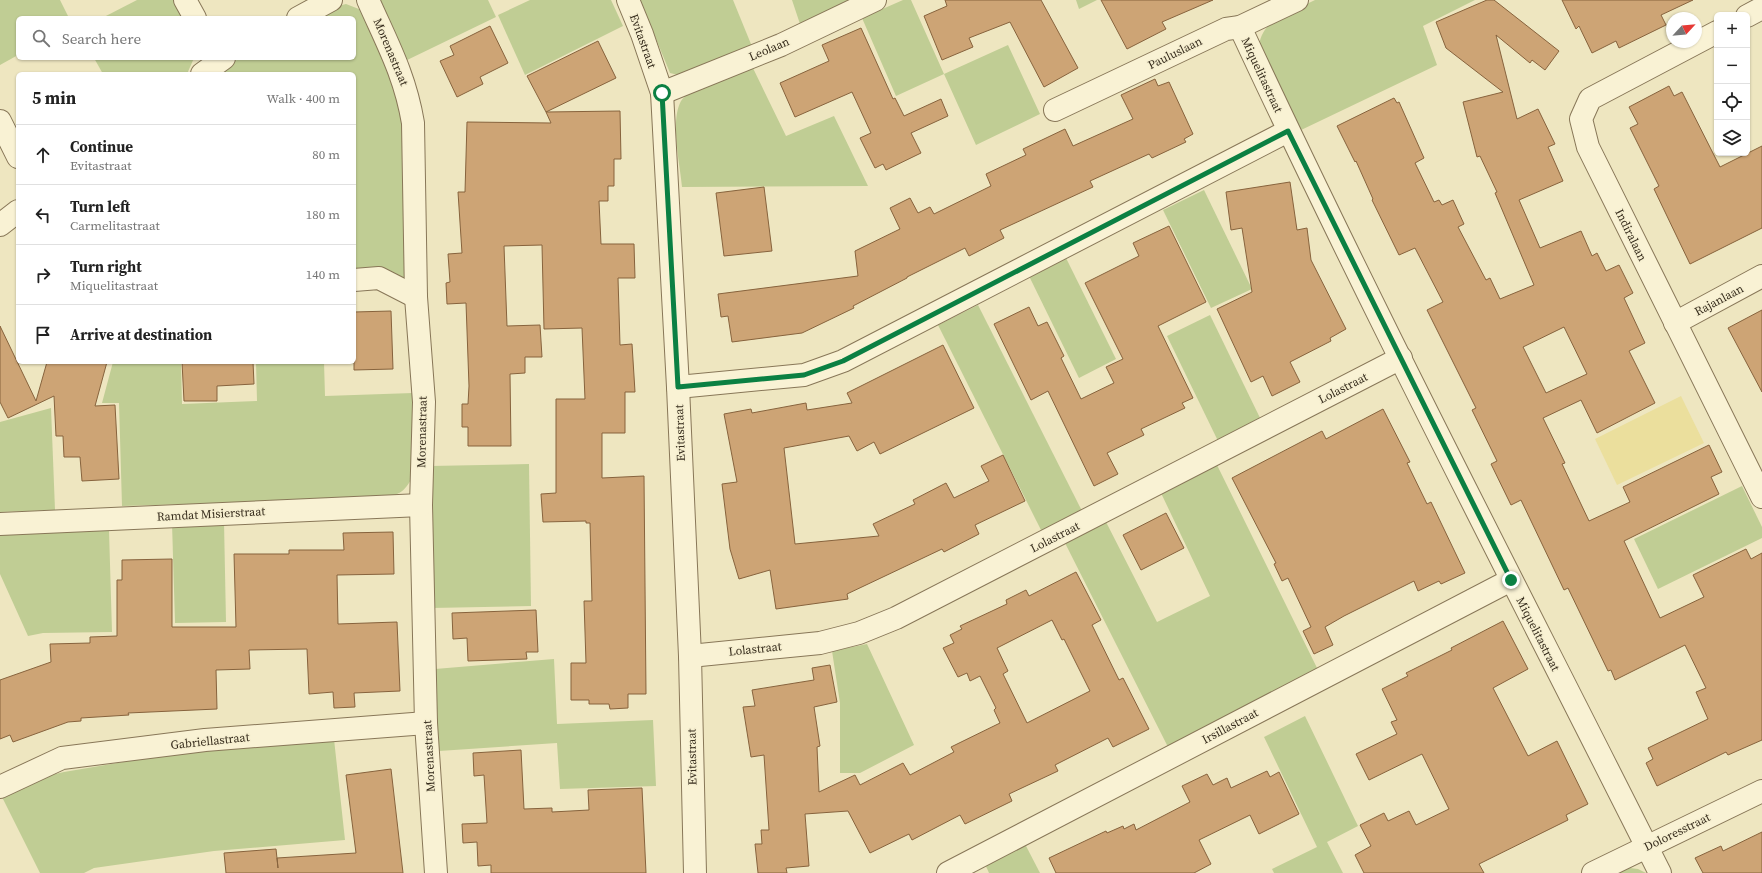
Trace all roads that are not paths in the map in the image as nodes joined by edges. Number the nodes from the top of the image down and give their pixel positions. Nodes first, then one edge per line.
1 (185, 0) edge
2 (330, 0) edge
3 (368, 0) edge
4 (628, 0) edge
5 (875, 0) edge
6 (1297, 0) edge
7 (1762, 8) edge
8 (1750, 14) edge
9 (194, 16) edge
10 (302, 16) edge
11 (1240, 27) junction
12 (1714, 34) edge
13 (220, 60) edge
14 (205, 72) edge
15 (662, 93) junction
16 (1055, 110) dead end
17 (0, 121) edge
18 (1288, 131) junction
19 (16, 153) edge
20 (16, 213) edge
21 (0, 225) edge
22 (1762, 276) edge
23 (356, 280) edge
24 (416, 297) junction
25 (1675, 323) junction
26 (1401, 358) junction
27 (678, 387) junction
28 (1762, 497) edge
29 (421, 505) junction
30 (0, 524) edge
31 (1511, 580) junction
32 (690, 656) junction
33 (426, 723) junction
34 (0, 787) edge
35 (1762, 791) edge
36 (1647, 846) junction
37 (436, 873) edge
38 (695, 873) edge
39 (948, 873) edge
40 (1592, 873) edge
41 (1660, 873) edge

1 - 9 street
2 - 10 street
3 - 24 street, Morenastraat
4 - 15 street, Evitastraat
5 - 15 street, Leolaan
6 - 11 street, Pauluslaan
7 - 8 street
11 - 16 street, Pauluslaan
11 - 18 street, Miquelitastraat
12 - 25 street, Indiralaan
13 - 14 street
15 - 27 street, Evitastraat
17 - 19 street
18 - 26 street, Miquelitastraat
18 - 27 street
20 - 21 street
22 - 25 street, Rajanlaan
23 - 24 street
24 - 29 street, Morenastraat
25 - 28 street, Indiralaan
26 - 31 street, Miquelitastraat
26 - 32 street, Lolastraat
27 - 32 street, Evitastraat
29 - 30 street, Ramdat Misierstraat
29 - 33 street, Morenastraat
31 - 36 street, Miquelitastraat
31 - 39 street, Irsillastraat
32 - 38 street, Evitastraat
33 - 34 street, Gabriellastraat
33 - 37 street, Morenastraat
35 - 36 street, Doloresstraat
36 - 40 street, Doloresstraat
36 - 41 street, Miquelitastraat

